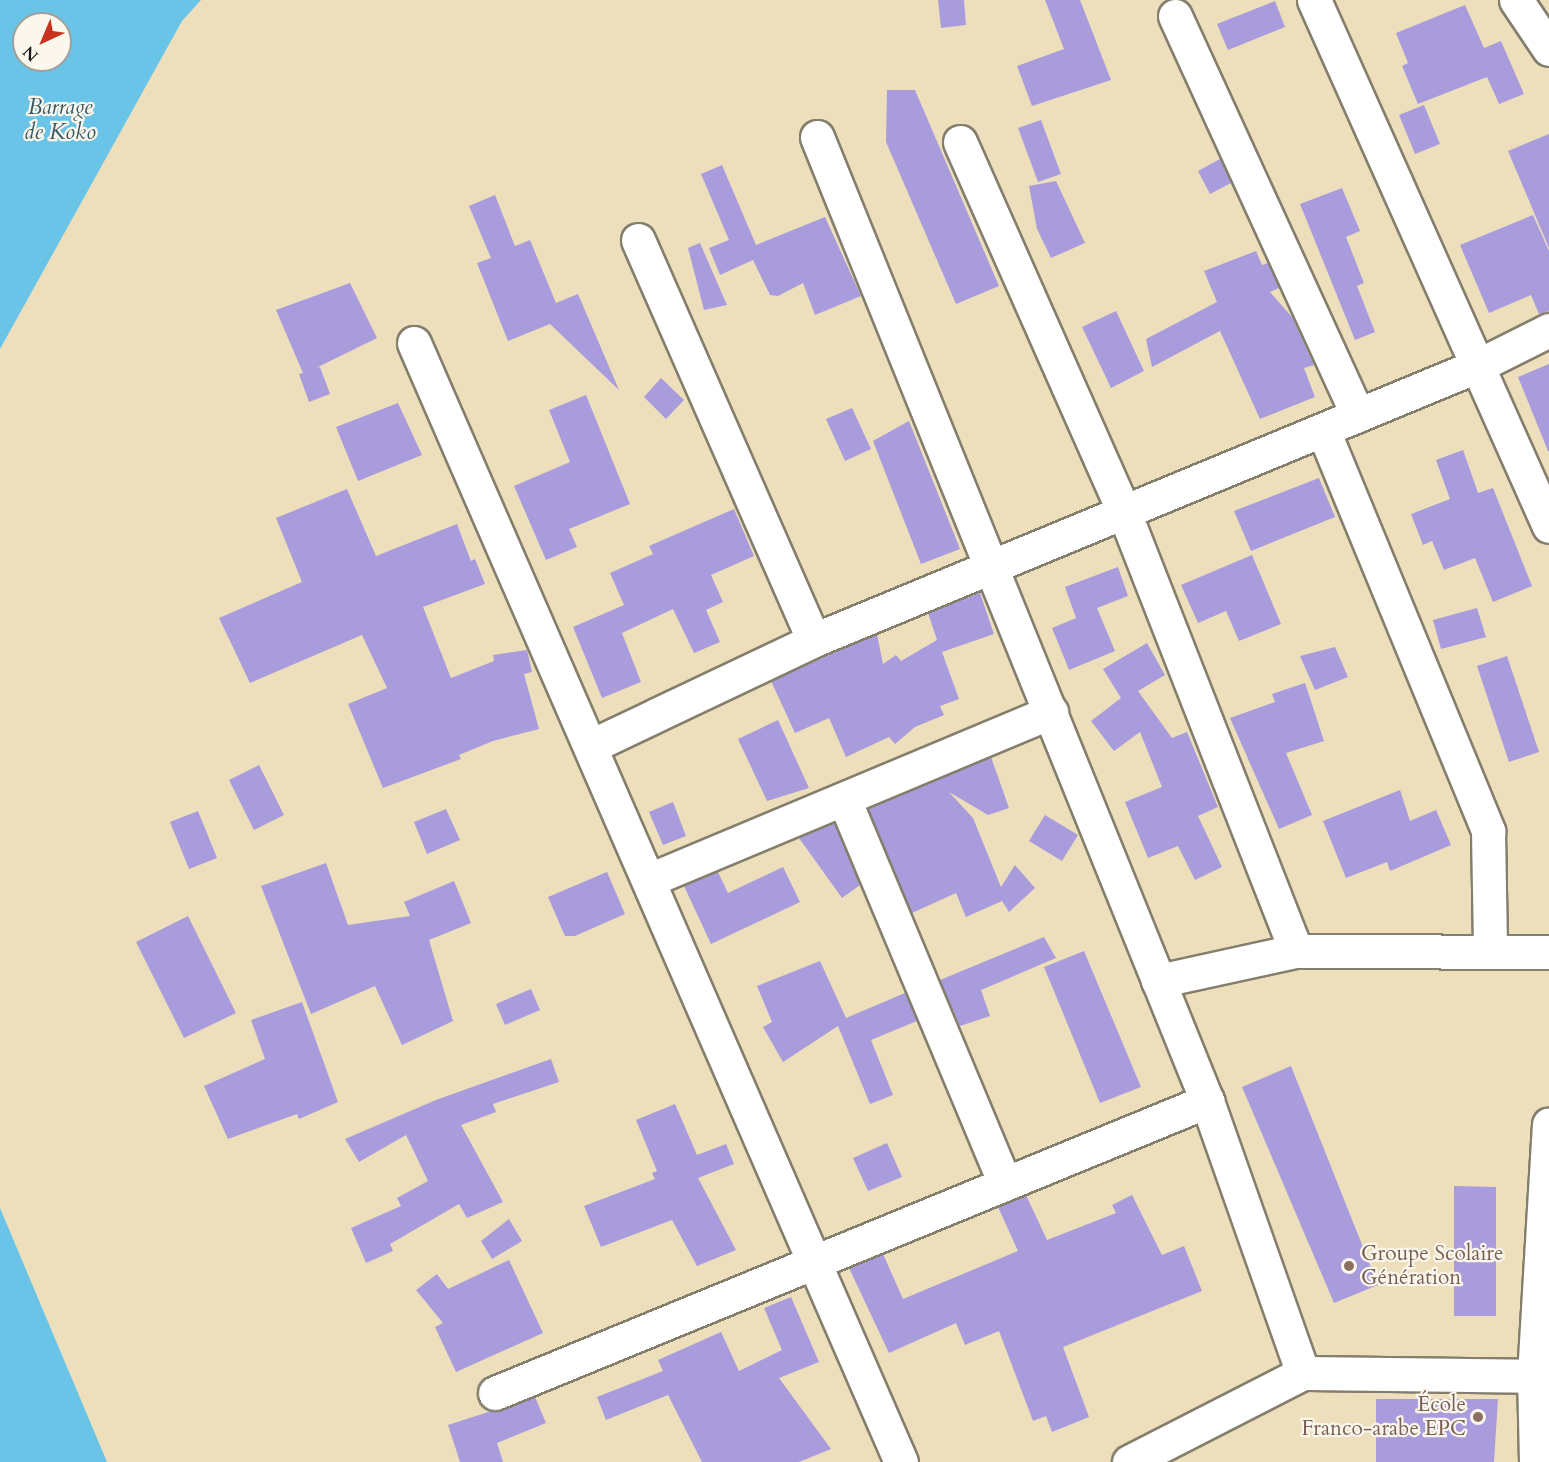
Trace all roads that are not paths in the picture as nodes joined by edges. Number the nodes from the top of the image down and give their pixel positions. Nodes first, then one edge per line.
1 (1314, 0) edge
2 (1516, 0) edge
3 (1175, 16) dead end
4 (1549, 49) edge
5 (817, 137) dead end
6 (960, 142) dead end
7 (638, 240) dead end
8 (1549, 330) edge
9 (414, 343) dead end
10 (1479, 365) junction
11 (1358, 415) junction
12 (1323, 430) junction
13 (1124, 512) junction
14 (1549, 526) edge
15 (992, 566) junction
16 (814, 640) junction
17 (1051, 712) junction
18 (591, 746) junction
19 (844, 799) junction
20 (649, 880) junction
21 (1490, 949) junction
22 (1296, 951) junction
23 (1549, 952) edge
24 (1158, 981) junction
25 (1207, 1101) junction
26 (1549, 1124) edge
27 (1005, 1183) junction
28 (814, 1263) junction
29 (1303, 1373) junction
30 (1534, 1376) junction
31 (495, 1393) dead end
32 (901, 1462) edge
33 (1129, 1462) edge
34 (1536, 1462) edge

1 - 10 street
2 - 4 street
3 - 11 street
5 - 15 street
6 - 13 street
7 - 16 street
8 - 10 street
9 - 18 street
10 - 11 street
10 - 14 street
11 - 12 street
12 - 13 street
12 - 21 street
13 - 15 street
13 - 22 street
15 - 16 street
15 - 17 street
16 - 18 street
17 - 19 street
17 - 24 street
18 - 20 street
19 - 20 street
19 - 27 street
20 - 28 street
21 - 22 street
21 - 23 street
22 - 24 street
24 - 25 street
25 - 27 street
25 - 29 street
26 - 30 street
27 - 28 street
28 - 31 street
28 - 32 street
29 - 30 street
29 - 33 street
30 - 34 street

